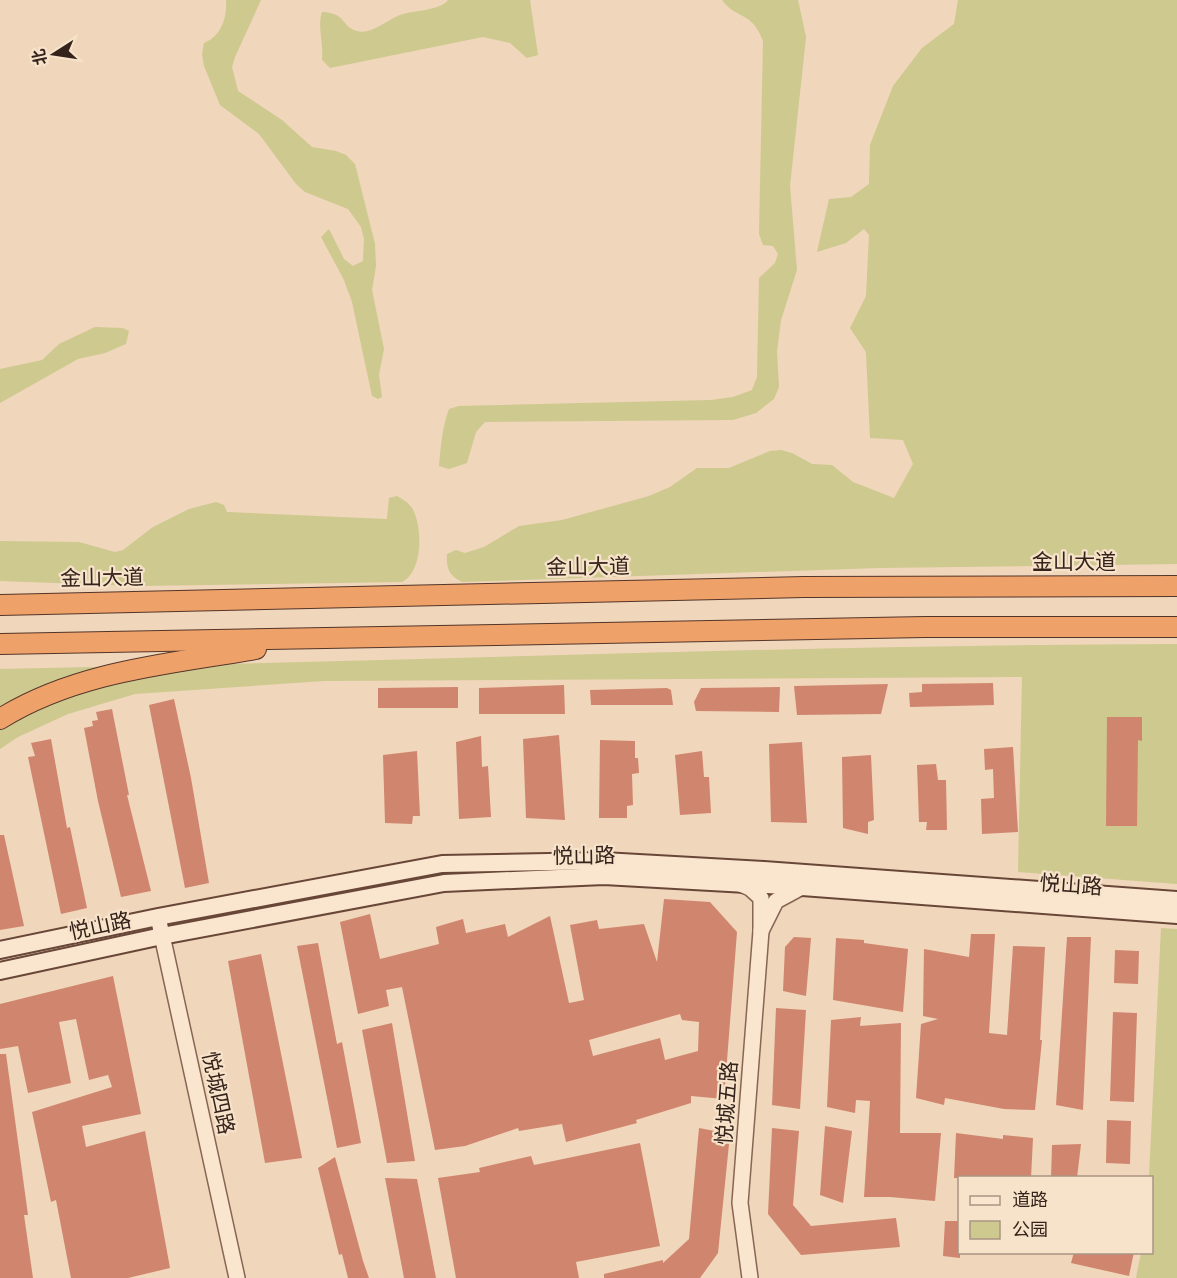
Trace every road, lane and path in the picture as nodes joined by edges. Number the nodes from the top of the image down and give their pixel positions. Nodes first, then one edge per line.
1 (1177, 586) edge
2 (0, 595) edge
3 (107, 602) junction
4 (0, 605) edge
5 (1177, 627) edge
6 (317, 639) junction
7 (0, 644) edge
8 (0, 719) edge
9 (738, 883) junction
10 (802, 887) junction
11 (1177, 900) edge
12 (1177, 915) edge
13 (158, 917) junction
14 (761, 931) junction
15 (162, 936) junction
16 (0, 950) edge
17 (0, 970) edge
18 (237, 1278) edge
19 (750, 1278) edge

1 - 3 highway, 金山大道
2 - 3 highway
3 - 4 highway, 金山大道
5 - 6 highway
6 - 7 highway
6 - 8 highway
9 - 10 main road, 悦山路
9 - 14 street, 悦城五路
9 - 15 main road, 悦山路
10 - 12 main road, 悦山路
10 - 14 street
11 - 13 main road, 悦山路
13 - 15 street, 悦城四路
13 - 16 main road, 悦山路
14 - 19 street, 悦城五路
15 - 17 main road, 悦山路
15 - 18 street, 悦城四路

